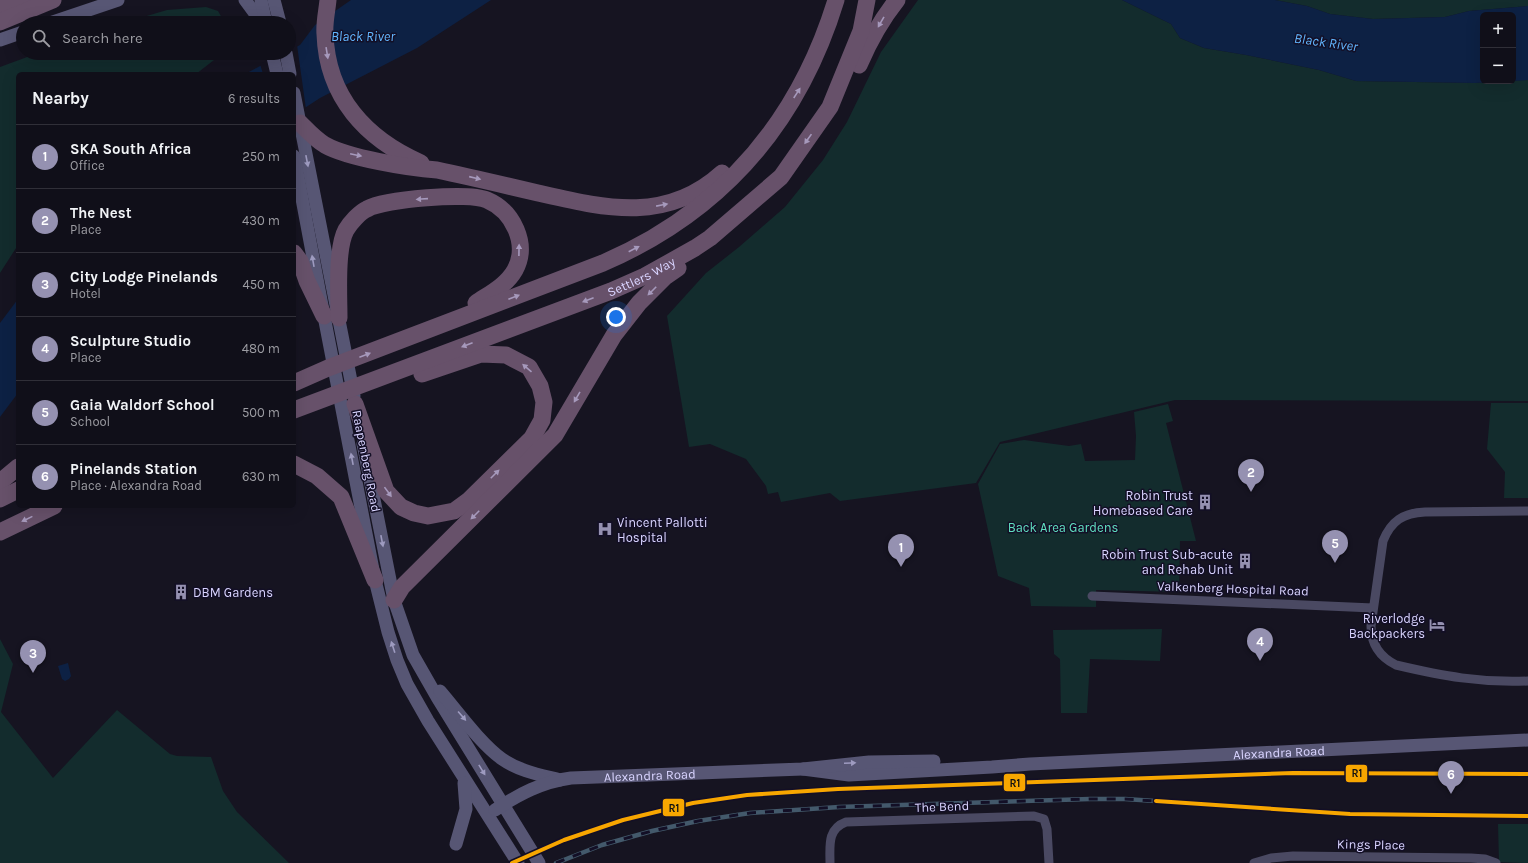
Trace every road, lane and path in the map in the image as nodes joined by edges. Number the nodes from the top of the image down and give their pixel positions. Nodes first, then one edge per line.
1 (26, 0) edge
2 (52, 0) edge
3 (118, 0) edge
4 (245, 0) edge
5 (261, 0) edge
6 (274, 0) edge
7 (328, 0) edge
8 (836, 0) edge
9 (867, 0) edge
10 (897, 0) edge
11 (0, 8) edge
12 (71, 16) edge
13 (257, 16) edge
14 (264, 16) edge
15 (278, 16) edge
16 (0, 22) edge
17 (16, 34) edge
18 (0, 40) edge
19 (273, 60) edge
20 (287, 60) edge
21 (276, 72) edge
22 (290, 72) edge
23 (296, 104) edge
24 (830, 107) junction
25 (299, 121) junction
26 (767, 137) junction
27 (296, 165) edge
28 (437, 170) junction
29 (710, 238) junction
30 (296, 256) edge
31 (331, 317) junction
32 (438, 327) junction
33 (297, 381) edge
34 (298, 409) edge
35 (354, 416) junction
36 (296, 465) edge
37 (16, 469) edge
38 (0, 482) edge
39 (16, 491) edge
40 (0, 499) edge
41 (50, 508) edge
42 (1528, 510) edge
43 (0, 532) edge
44 (375, 580) junction
45 (1092, 596) dead end
46 (394, 600) junction
47 (1373, 608) junction
48 (418, 665) junction
49 (1528, 681) edge
50 (1528, 740) edge
51 (463, 777) junction
52 (560, 780) junction
53 (503, 805) junction
54 (487, 815) junction
55 (456, 844) dead end
56 (1361, 860) edge
57 (1382, 860) edge
58 (1270, 861) edge
59 (1472, 861) edge
60 (518, 863) edge
61 (540, 863) edge
62 (830, 863) edge
63 (1049, 863) edge
64 (1254, 863) edge
65 (1496, 863) edge

1 - 11 highway
2 - 16 highway
3 - 12 main road
4 - 13 main road
5 - 14 main road
6 - 15 main road
7 -> 28 highway
26 -> 8 highway
9 - 24 highway, Settlers Way
10 -> 24 highway
17 - 18 main road
19 - 21 main road
20 - 22 main road
23 - 25 main road, Raapenberg Road
24 -> 29 highway, Settlers Way
25 -> 28 highway
25 -> 31 main road, Raapenberg Road
28 -> 26 highway
32 -> 26 highway
31 -> 27 main road, Raapenberg Road
29 -> 34 highway, Settlers Way
29 -> 46 highway
30 - 31 highway
32 -> 31 highway
31 - 35 main road, Raapenberg Road
31 - 35 main road, Raapenberg Road
33 -> 32 highway
35 -> 34 highway
44 -> 35 main road, Raapenberg Road
35 -> 46 main road, Raapenberg Road
36 - 44 highway
37 - 38 highway
39 - 40 highway
41 -> 43 highway
42 - 47 street
51 -> 44 main road, Raapenberg Road
45 - 47 street, Valkenberg Hospital Road
46 - 48 main road, Raapenberg Road
47 - 49 street
48 -> 52 main road
48 -> 53 main road, Raapenberg Road
50 - 52 main road, Alexandra Road
51 - 54 main road, Raapenberg Road
51 - 55 main road
52 - 53 main road, Alexandra Road
53 - 54 main road, Alexandra Road
53 - 61 main road, Raapenberg Road
54 - 60 main road, Raapenberg Road
56 - 57 street, Kings Place
56 - 58 street, Kings Place
57 - 59 street, Kings Place
58 - 64 street, Kings Place
59 - 65 street, Kings Place
62 - 63 street, The Bend

